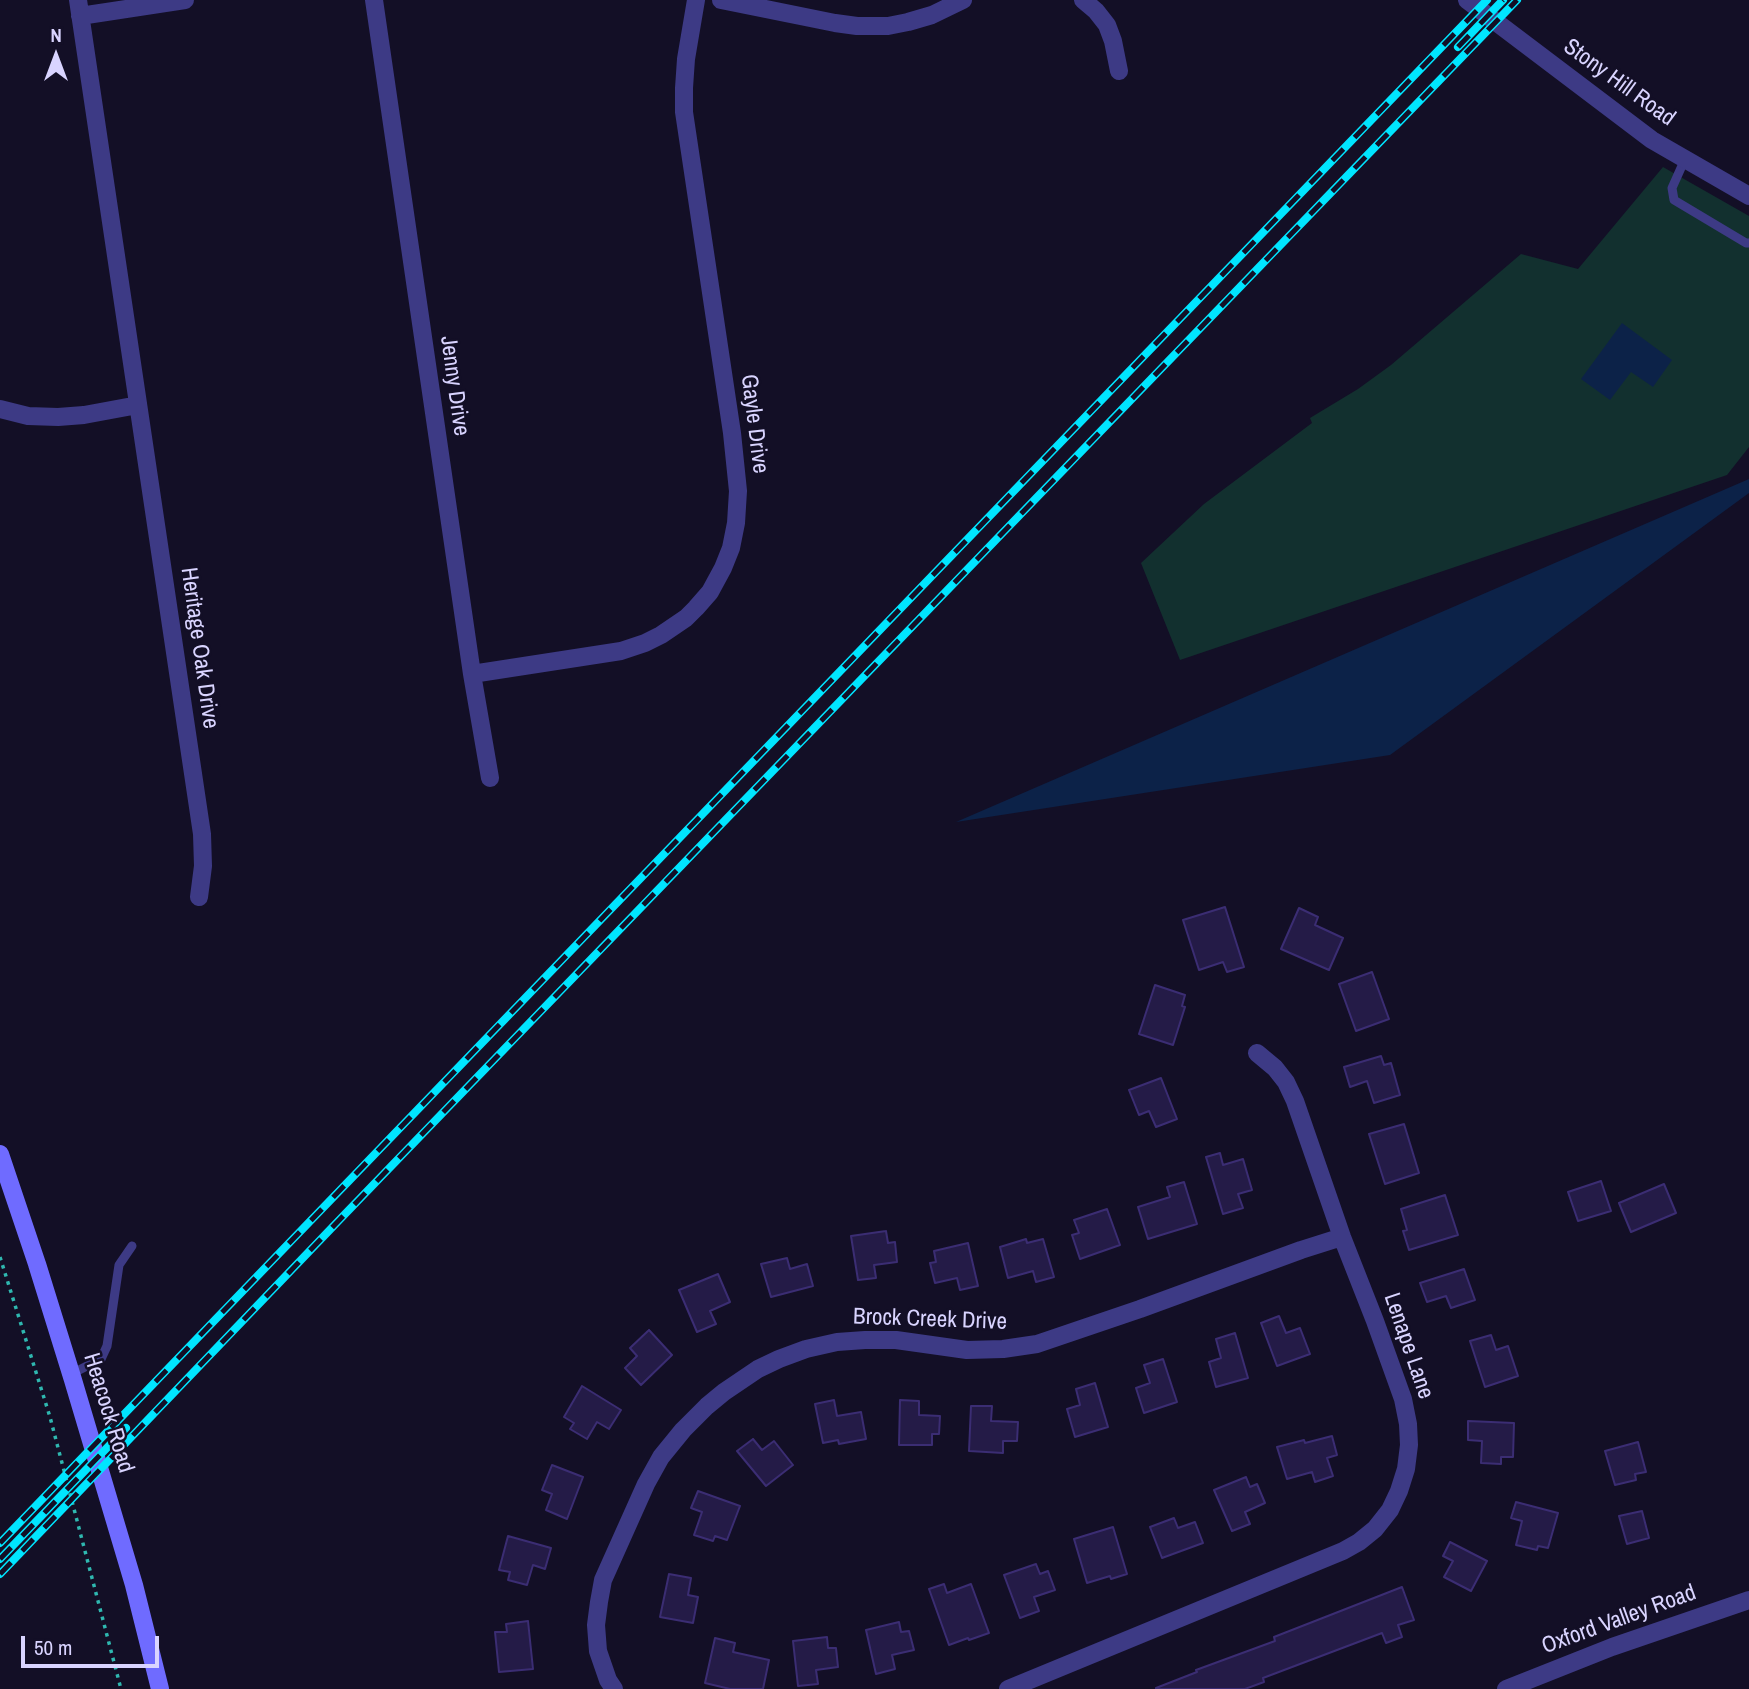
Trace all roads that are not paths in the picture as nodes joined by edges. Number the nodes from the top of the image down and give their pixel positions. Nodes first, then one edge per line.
1 (185, 0) edge
2 (373, 0) edge
3 (696, 0) edge
4 (721, 0) edge
5 (963, 0) edge
6 (1083, 0) edge
7 (1466, 0) edge
8 (79, 8) edge
9 (1119, 71) dead end
10 (1685, 159) junction
11 (1749, 196) edge
12 (1749, 243) edge
13 (138, 405) junction
14 (0, 409) edge
15 (472, 674) junction
16 (490, 778) dead end
17 (199, 897) dead end
18 (1256, 1053) dead end
19 (0, 1154) edge
20 (1342, 1237) junction
21 (132, 1246) dead end
22 (71, 1374) junction
23 (1749, 1600) edge
24 (1052, 1671) junction
25 (160, 1689) edge
26 (614, 1689) edge
27 (1009, 1689) edge
28 (1059, 1689) edge
29 (1506, 1689) edge

1 - 8 street
2 - 15 street, Jenny Drive
3 - 15 street, Gayle Drive
4 - 5 street
6 - 9 street
7 - 10 street, Stony Hill Road
8 - 13 street, Heritage Oak Drive
10 - 11 street, Stony Hill Road
10 - 12 lane
13 - 14 street
13 - 17 street, Heritage Oak Drive
15 - 16 street, Jenny Drive
18 - 20 street, Lenape Lane
19 - 22 main road, Heacock Road
20 - 24 street, Lenape Lane
20 - 26 street, Brock Creek Drive
21 - 22 lane
22 - 25 main road, Heacock Road
23 - 29 street, Oxford Valley Road
24 - 27 street
24 - 28 street

